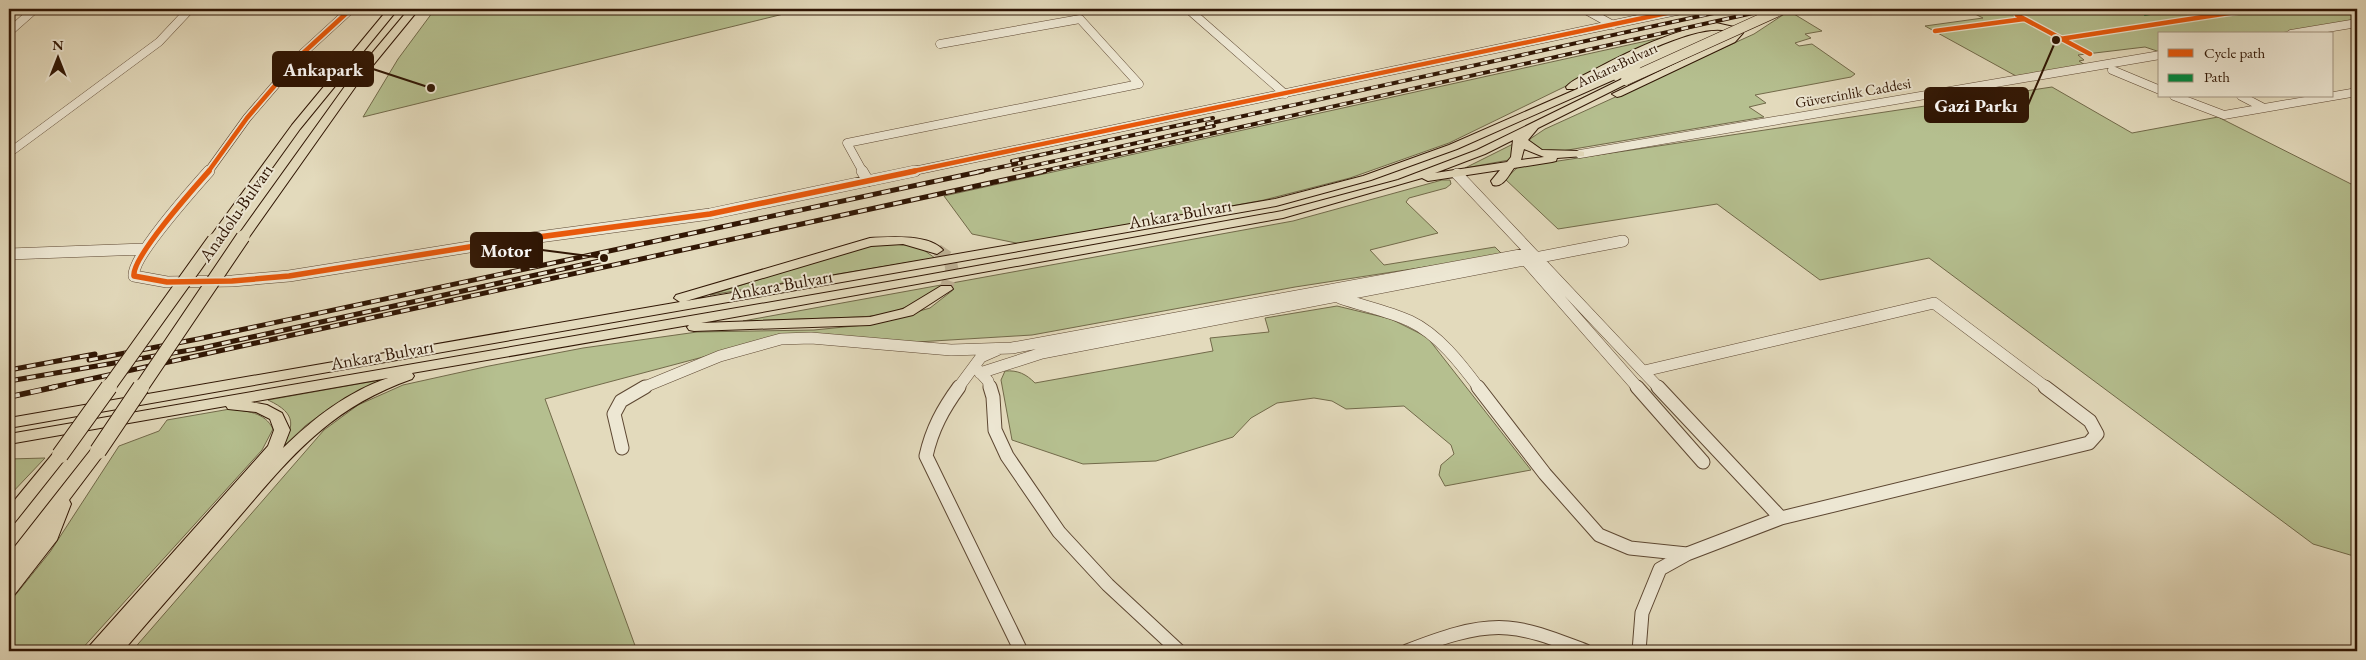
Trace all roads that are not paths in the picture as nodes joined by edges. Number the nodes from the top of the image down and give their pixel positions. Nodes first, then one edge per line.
1 (35, 9) edge
2 (190, 9) edge
3 (351, 9) edge
4 (393, 9) edge
5 (414, 9) edge
6 (1188, 9) edge
7 (1584, 9) edge
8 (1686, 9) edge
9 (1760, 9) edge
10 (1782, 9) edge
11 (2347, 9) edge
12 (2357, 13) edge
13 (2357, 23) edge
14 (1612, 25) junction
15 (9, 32) edge
16 (2303, 32) edge
17 (940, 44) dead end
18 (2158, 54) edge
19 (2112, 70) dead end
20 (1621, 77) junction
21 (2158, 89) edge
22 (2357, 92) edge
23 (1285, 94) junction
24 (2334, 96) edge
25 (2179, 98) edge
26 (2245, 98) edge
27 (2322, 98) edge
28 (2264, 108) junction
29 (1519, 118) junction
30 (1547, 121) junction
31 (1525, 135) junction
32 (9, 152) edge
33 (1580, 154) junction
34 (1508, 166) junction
35 (1457, 174) junction
36 (868, 181) junction
37 (1402, 182) junction
38 (1497, 183) dead end
39 (1623, 241) dead end
40 (144, 249) junction
41 (937, 250) tunnel mouth
42 (9, 254) edge
43 (1529, 257) junction
44 (946, 289) dead end
45 (1338, 297) junction
46 (583, 338) junction
47 (439, 347) junction
48 (1000, 349) junction
49 (978, 370) junction
50 (1644, 371) junction
51 (185, 408) junction
52 (9, 423) edge
53 (9, 438) edge
54 (622, 448) dead end
55 (1703, 462) dead end
56 (35, 487) junction
57 (70, 488) junction
58 (9, 509) edge
59 (9, 518) edge
60 (1780, 518) junction
61 (1687, 554) junction
62 (9, 566) edge
63 (9, 589) edge
64 (94, 651) edge
65 (112, 651) edge
66 (1021, 651) edge
67 (1179, 651) edge
68 (1407, 651) edge
69 (1586, 651) edge
70 (1639, 651) edge

1 - 15 street
2 - 32 street
3 - 40 street
4 - 56 main road, Anadolu Bulvarı, bridge
5 - 57 main road, Anadolu Bulvarı, bridge
6 - 23 street
7 - 14 street
8 - 14 street
9 - 20 main road, Ankara Bulvarı, bridge
10 - 20 main road, Ankara Bulvarı, bridge
11 - 12 main road
13 - 16 street
14 - 23 street
17 - 36 street
18 - 33 street, Güvercinlik Caddesi
19 - 21 street
20 - 29 main road, Ankara Bulvarı
20 - 30 main road, Ankara Bulvarı
22 - 24 street
23 - 36 street
25 - 28 street
26 - 28 street
27 - 28 street
29 - 30 main road, Ankara Bulvarı
29 - 47 main road, Ankara Bulvarı
30 - 31 main road
30 - 37 main road, Ankara Bulvarı
31 - 33 main road
31 - 34 main road
33 - 34 main road
34 - 35 main road
34 - 38 main road
35 - 37 main road
35 - 43 street
36 - 40 street
37 - 46 main road, Ankara Bulvarı
39 - 43 street
40 - 42 street
41 - 47 main road
43 - 45 street
43 - 48 street
43 - 50 street
43 - 55 street
44 - 46 main road
45 - 49 street
45 - 61 street
46 - 51 main road, Ankara Bulvarı
46 - 65 main road
47 - 52 main road, Ankara Bulvarı
48 - 49 street
48 - 54 street
49 - 66 street
49 - 67 street
50 - 60 street
50 - 60 street
51 - 53 main road, Ankara Bulvarı
51 - 64 main road
56 - 58 main road
56 - 59 main road, Anadolu Bulvarı
57 - 62 main road, Anadolu Bulvarı
57 - 63 main road
60 - 61 street
61 - 70 street
68 - 69 street

